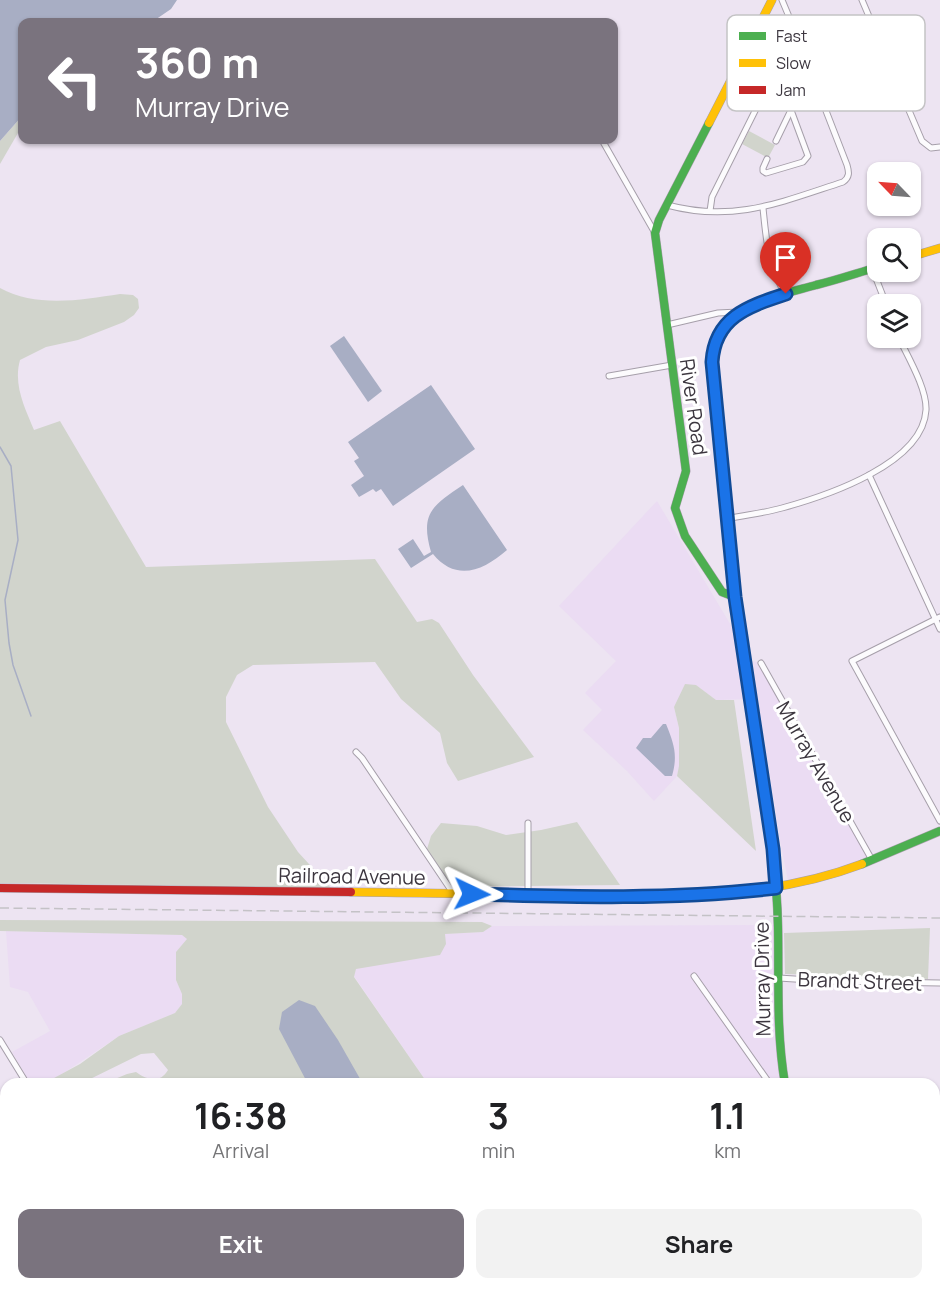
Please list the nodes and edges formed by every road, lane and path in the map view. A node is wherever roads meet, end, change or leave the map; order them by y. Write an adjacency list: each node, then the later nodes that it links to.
1 (772, 0): 4 (street)
2 (782, 0): 5 (street)
3 (862, 0): 6 (street)
4 (764, 15)
5 (788, 15)
6 (868, 15)
7 (727, 88): 17 (street)
8 (755, 111): 19 (street)
9 (790, 111): 13 (street)
10 (792, 111): 16 (street)
11 (826, 111): 18 (street)
12 (909, 111): 15 (street)
13 (776, 141)
14 (604, 144): 20 (street)
15 (940, 147)
16 (767, 159)
17 (667, 205): 19 (street); 20 (street)
18 (763, 208): 19 (street); 24 (street)
19 (710, 211)
20 (655, 234): 26 (street, River Road)
21 (940, 248): 22 (street)
22 (921, 254)
23 (867, 269): 24 (street, Murray Drive)
24 (786, 294): 25 (street, Murray Drive)
25 (740, 312): 26 (street); 31 (street, Murray Drive)
26 (667, 325): 28 (street, River Road)
27 (903, 348): 30 (street)
28 (672, 365): 29 (street); 32 (street, River Road)
29 (609, 376)
30 (869, 476): 31 (street); 33 (street)
31 (727, 519): 32 (street, Murray Drive)
32 (735, 597): 42 (street, Murray Drive)
33 (937, 618): 34 (street); 37 (street)
34 (940, 629)
35 (761, 663): 40 (street, Murray Avenue)
36 (356, 752): 43 (street)
37 (940, 821)
38 (528, 824): 44 (street)
39 (940, 831): 40 (street, Railroad Avenue)
40 (872, 860): 42 (street, Railroad Avenue)
41 (0, 888): 43 (street, Railroad Avenue)
42 (776, 888): 44 (street, Railroad Avenue); 46 (street, Murray Drive)
43 (453, 893): 44 (street, Railroad Avenue)
44 (528, 896)
45 (694, 976): 50 (street)
46 (779, 978): 47 (street, Brandt Street); 51 (street, Murray Drive)
47 (940, 983)
48 (0, 1040): 49 (street)
49 (23, 1078)
50 (766, 1078)
51 (784, 1078)

